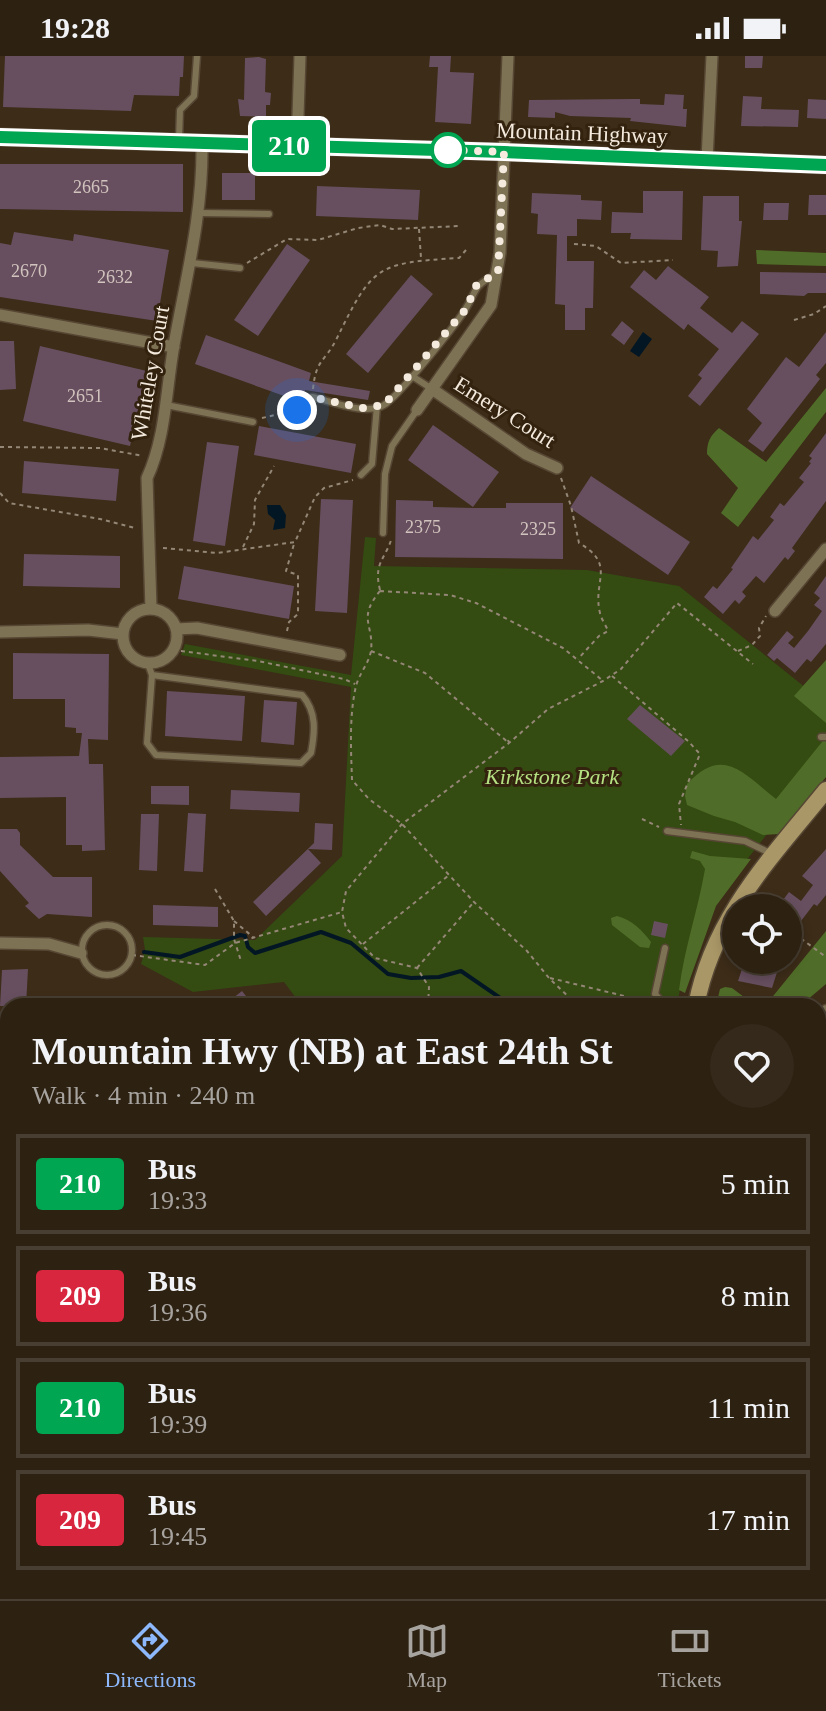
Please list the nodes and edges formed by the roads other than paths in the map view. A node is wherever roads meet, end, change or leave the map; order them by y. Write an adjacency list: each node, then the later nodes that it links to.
1 (197, 56): 6 (lane)
2 (300, 56): 8 (street)
3 (508, 56): 9 (street)
4 (712, 56): 10 (street)
5 (0, 137): 6 (main road, Mountain Highway)
6 (179, 143): 7 (main road, Mountain Highway)
7 (202, 144): 8 (main road, Mountain Highway); 12 (street, Whiteley Court)
8 (297, 146): 9 (main road, Mountain Highway)
9 (504, 152): 10 (main road, Mountain Highway); 16 (street)
10 (707, 160): 11 (main road, Mountain Highway)
11 (826, 165)
12 (199, 213): 13 (lane); 14 (street, Whiteley Court)
13 (269, 214)
14 (192, 263): 15 (lane); 18 (street, Whiteley Court)
15 (240, 268)
16 (498, 273): 19 (lane); 20 (street)
17 (0, 315): 18 (street)
18 (174, 347): 22 (street, Whiteley Court)
19 (412, 376): 20 (lane); 23 (lane)
20 (432, 389): 24 (street); 26 (street, Emery Court)
21 (312, 397): 23 (lane)
22 (165, 405): 25 (lane); 30 (street, Whiteley Court)
23 (377, 406): 27 (lane)
24 (417, 410): 28 (lane)
25 (253, 422)
26 (557, 468)
27 (361, 475)
28 (383, 533)
29 (826, 549): 31 (street)
30 (151, 609): 32 (street); 34 (street)
31 (775, 611)
32 (176, 629): 35 (street); 36 (street)
33 (0, 632): 34 (street)
34 (123, 634): 36 (street)
35 (340, 655)
36 (150, 669): 36 (lane)
37 (826, 790): 39 (main road)
38 (667, 831): 39 (lane)
39 (773, 855): 44 (main road)
40 (0, 943): 42 (street)
41 (665, 948): 43 (lane)
42 (81, 953): 42 (lane)
43 (659, 998)
44 (698, 998)

